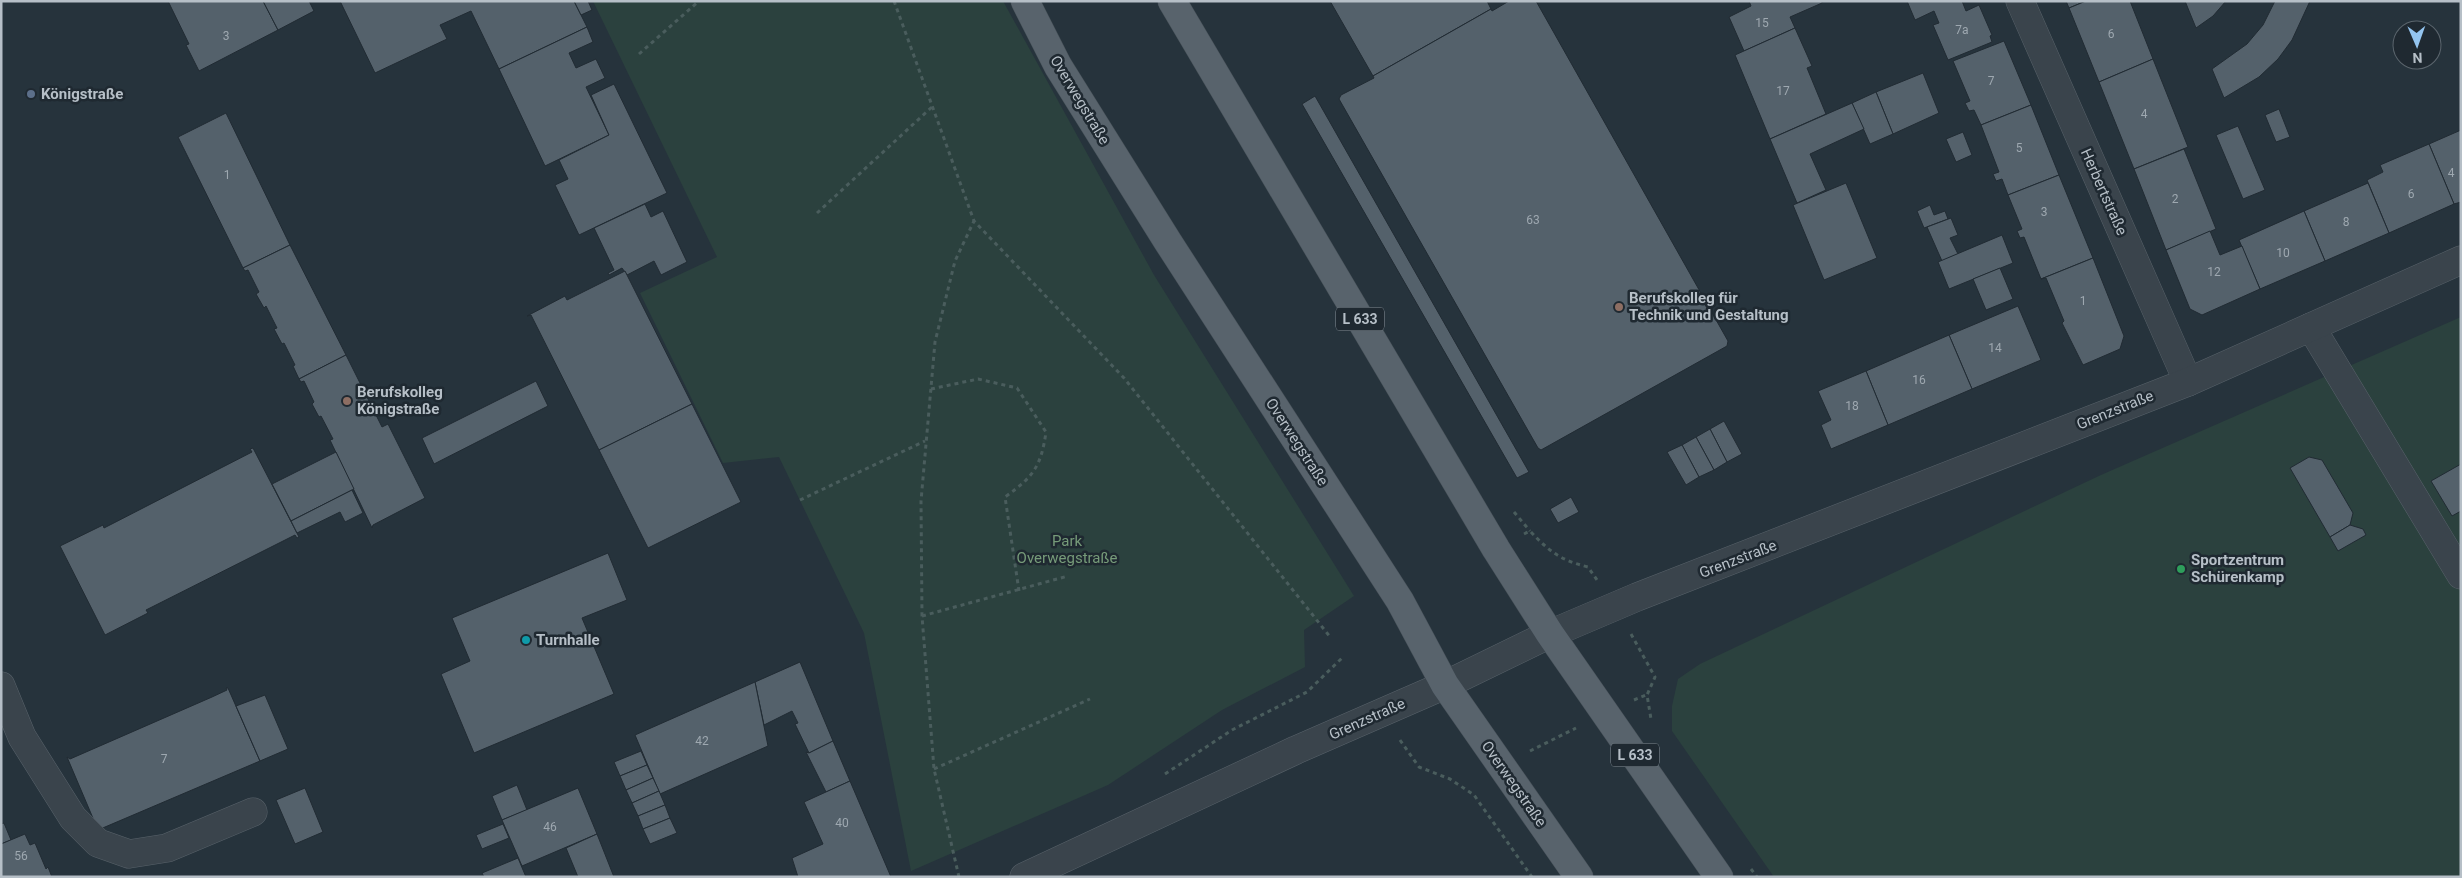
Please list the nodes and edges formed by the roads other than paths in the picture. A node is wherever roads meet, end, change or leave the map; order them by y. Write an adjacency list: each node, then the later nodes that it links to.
1 (1025, 1): 9 (main road, Overwegstraße)
2 (1172, 1): 8 (main road, L 633)
3 (2020, 1): 6 (street, Herbertstraße)
4 (2461, 260): 5 (street, Grenzstraße)
5 (2311, 327): 6 (street, Grenzstraße); 7 (street)
6 (2188, 382): 8 (street, Grenzstraße)
7 (2461, 575)
8 (1550, 634): 9 (street, Grenzstraße); 14 (main road, L 633)
9 (1445, 685): 12 (street, Grenzstraße); 13 (main road, Overwegstraße)
10 (1, 686): 11 (street)
11 (254, 812)
12 (1024, 877)
13 (1579, 877)
14 (1720, 877)

